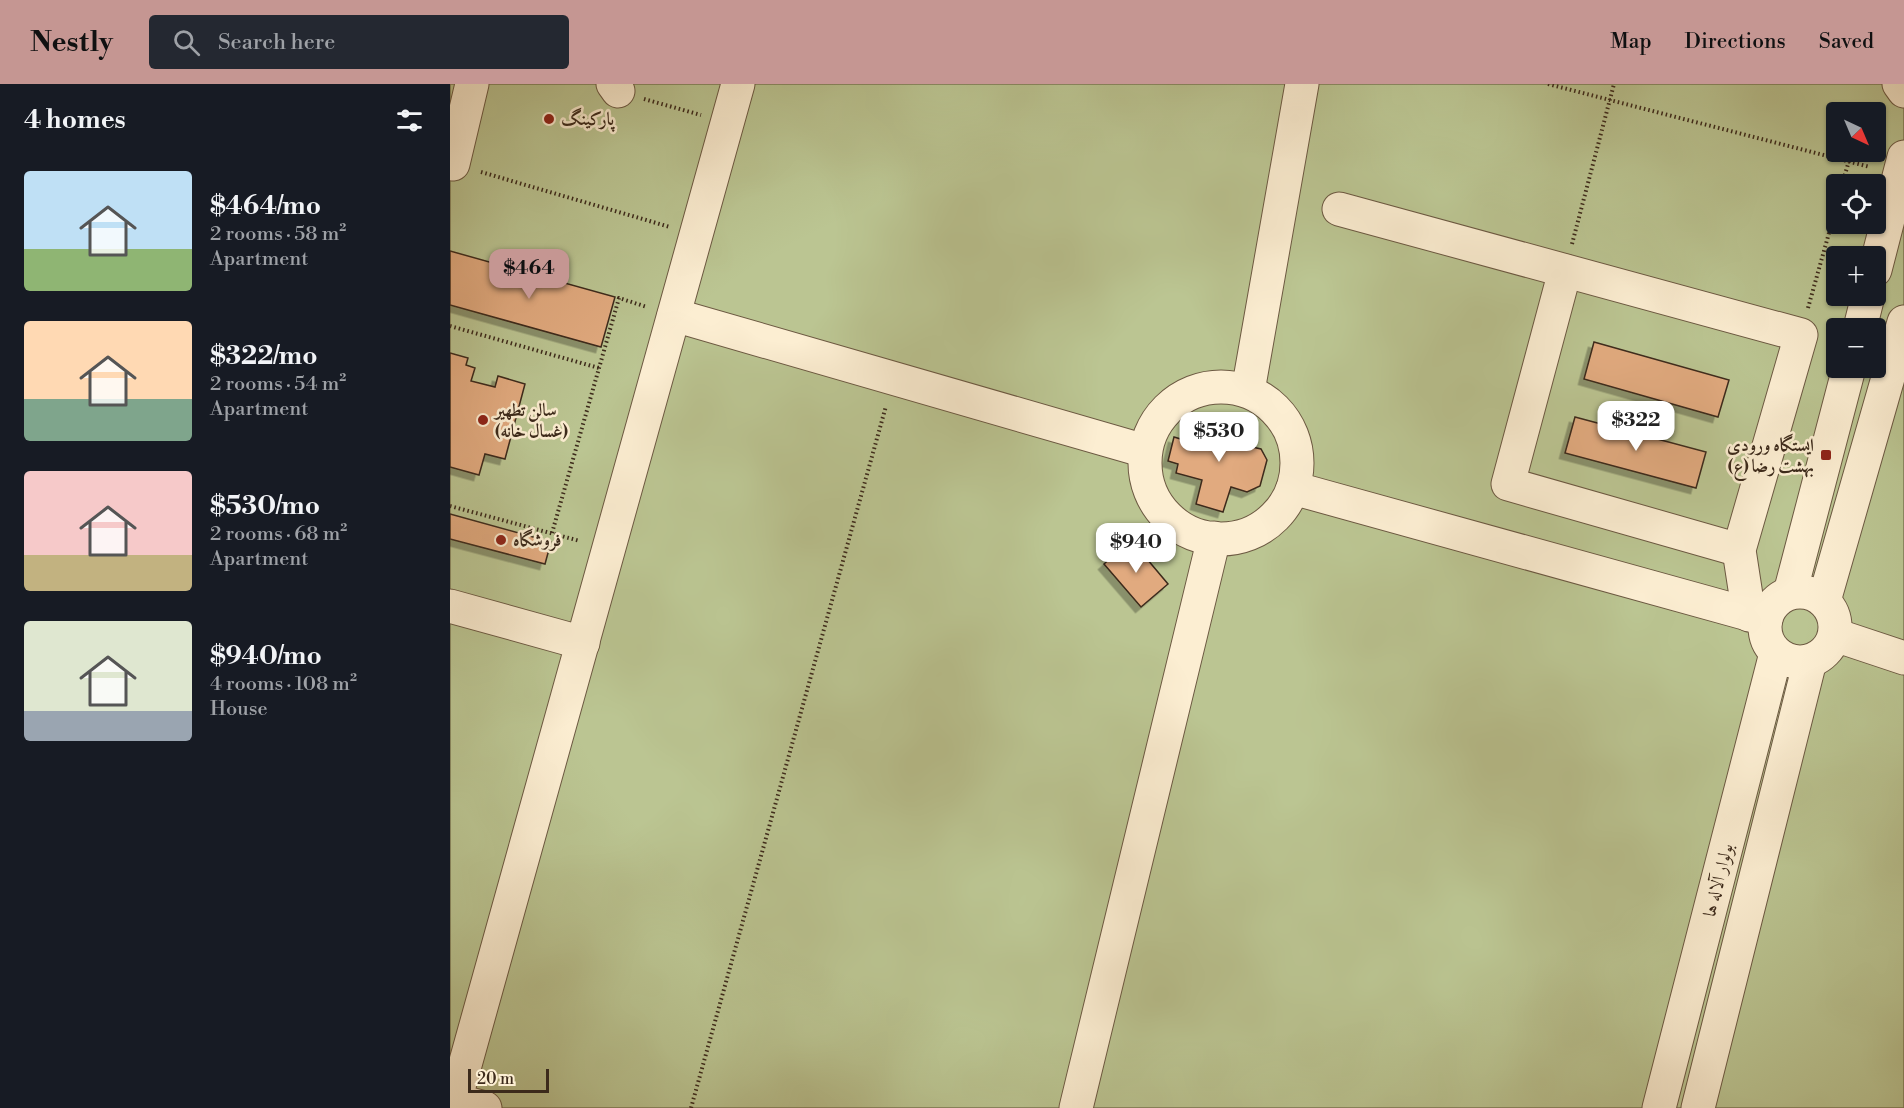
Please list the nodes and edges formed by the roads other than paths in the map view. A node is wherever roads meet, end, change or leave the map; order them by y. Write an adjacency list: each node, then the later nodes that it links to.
1 (472, 84): 6 (lane)
2 (738, 84): 11 (lane)
3 (1302, 84): 14 (lane)
4 (1899, 84): 5 (lane)
5 (1904, 92)
6 (453, 164)
7 (1902, 166): 9 (lane)
8 (1339, 209): 10 (lane)
9 (1881, 246)
10 (1565, 271): 18 (lane); 18 (lane)
11 (674, 315): 15 (lane); 24 (lane)
12 (1904, 322): 20 (lane)
13 (1846, 378): 19 (lane)
14 (1248, 391): 15 (lane); 16 (lane)
15 (1145, 451): 17 (lane)
16 (1293, 488): 17 (lane); 22 (lane)
17 (1214, 538): 29 (lane)
18 (1739, 550): 22 (lane)
19 (1790, 593): 20 (lane); 22 (lane)
20 (1824, 601): 23 (lane)
21 (450, 606): 24 (lane)
22 (1757, 617): 25 (lane)
23 (1835, 635): 26 (lane); 27 (lane)
24 (583, 643): 28 (lane)
25 (1776, 653): 27 (lane); 30 (lane, بولوار آلاله ها)
26 (1904, 658)
27 (1810, 661): 31 (lane, بولوار آلاله ها)
28 (461, 1104)
29 (1076, 1108)
30 (1659, 1108)
31 (1698, 1108)

